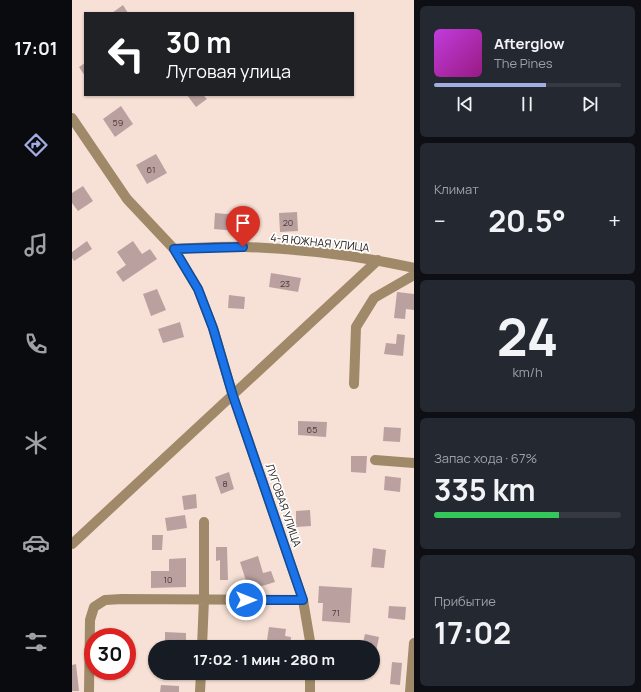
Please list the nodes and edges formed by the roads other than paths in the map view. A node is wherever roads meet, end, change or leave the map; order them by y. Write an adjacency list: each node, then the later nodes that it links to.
1 (72, 118): 2 (street, ЛУГОВАЯ УЛИЦА)
2 (174, 249): 3 (street, 4-Я ЮЖНАЯ УЛИЦА); 7 (street, ЛУГОВАЯ УЛИЦА)
3 (378, 260): 4 (street, 4-Я ЮЖНАЯ УЛИЦА); 7 (street)
4 (414, 268)
5 (414, 275): 6 (street)
6 (354, 384)
7 (233, 396): 11 (street); 13 (street, ЛУГОВАЯ УЛИЦА)
8 (375, 460): 9 (street)
9 (414, 464)
10 (204, 522): 12 (street)
11 (72, 544)
12 (204, 600): 13 (street); 14 (street); 19 (street)
13 (303, 600): 15 (street, ЛУГОВАЯ УЛИЦА)
14 (202, 640)
15 (310, 640)
16 (414, 643): 22 (street)
17 (201, 680): 20 (street)
18 (310, 680): 21 (street)
19 (89, 692)
20 (200, 692)
21 (310, 692)
22 (410, 692)

